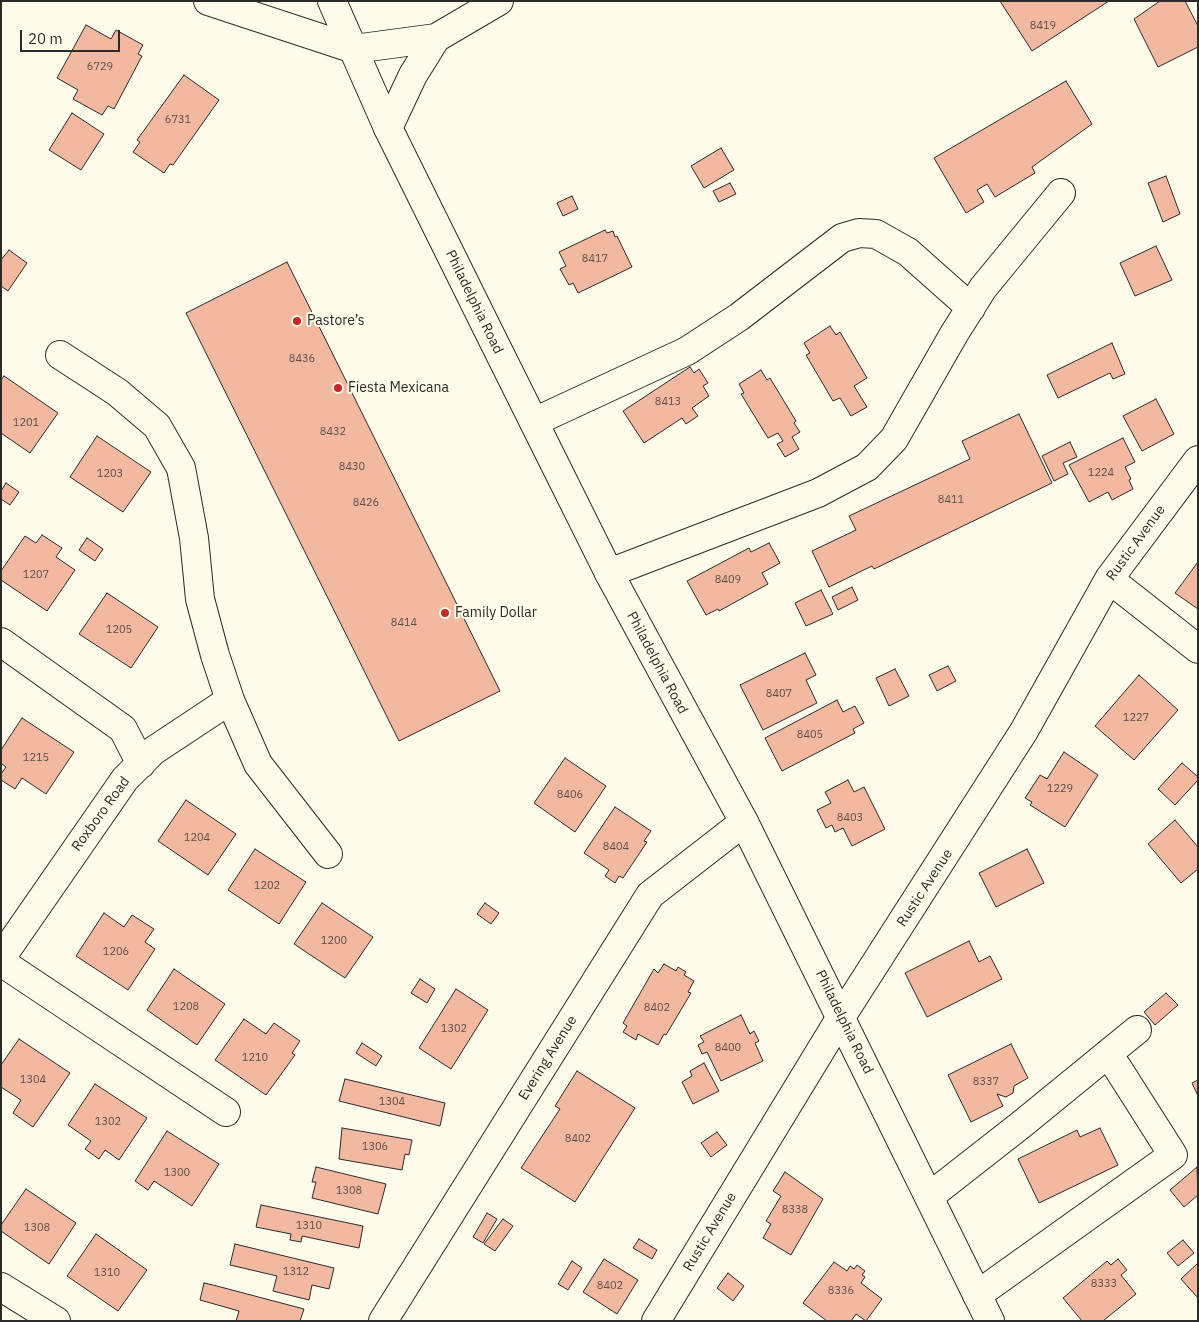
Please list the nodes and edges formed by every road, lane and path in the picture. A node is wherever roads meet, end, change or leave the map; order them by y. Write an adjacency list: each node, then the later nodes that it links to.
1 (208, 1): 5 (street)
2 (332, 1): 5 (street, Philadelphia Road)
3 (499, 1): 4 (street)
4 (436, 38): 5 (street); 6 (street)
5 (354, 49): 6 (street, Philadelphia Road)
6 (388, 128): 10 (street, Philadelphia Road)
7 (1061, 193): 8 (street)
8 (971, 308): 10 (street); 12 (street)
9 (60, 355): 16 (street)
10 (534, 422): 12 (street, Philadelphia Road)
11 (1198, 460): 13 (street, Rustic Avenue)
12 (609, 573): 18 (street, Philadelphia Road)
13 (1109, 579): 15 (street); 22 (street, Rustic Avenue)
14 (1, 642): 17 (street)
15 (1198, 649)
16 (230, 700): 17 (street, Roxboro Road); 19 (street)
17 (141, 764): 20 (street, Roxboro Road)
18 (744, 822): 22 (street, Philadelphia Road); 30 (street, Evering Avenue)
19 (328, 854)
20 (1, 958)
21 (1, 962): 25 (street)
22 (841, 1017): 26 (street, Philadelphia Road); 31 (street, Rustic Avenue)
23 (1137, 1030): 26 (street)
24 (1117, 1067): 28 (street)
25 (226, 1112)
26 (930, 1196): 28 (street, Philadelphia Road)
27 (1, 1287): 29 (street)
28 (977, 1295): 32 (street, Philadelphia Road)
29 (56, 1321)
30 (383, 1321)
31 (656, 1321)
32 (990, 1321)

